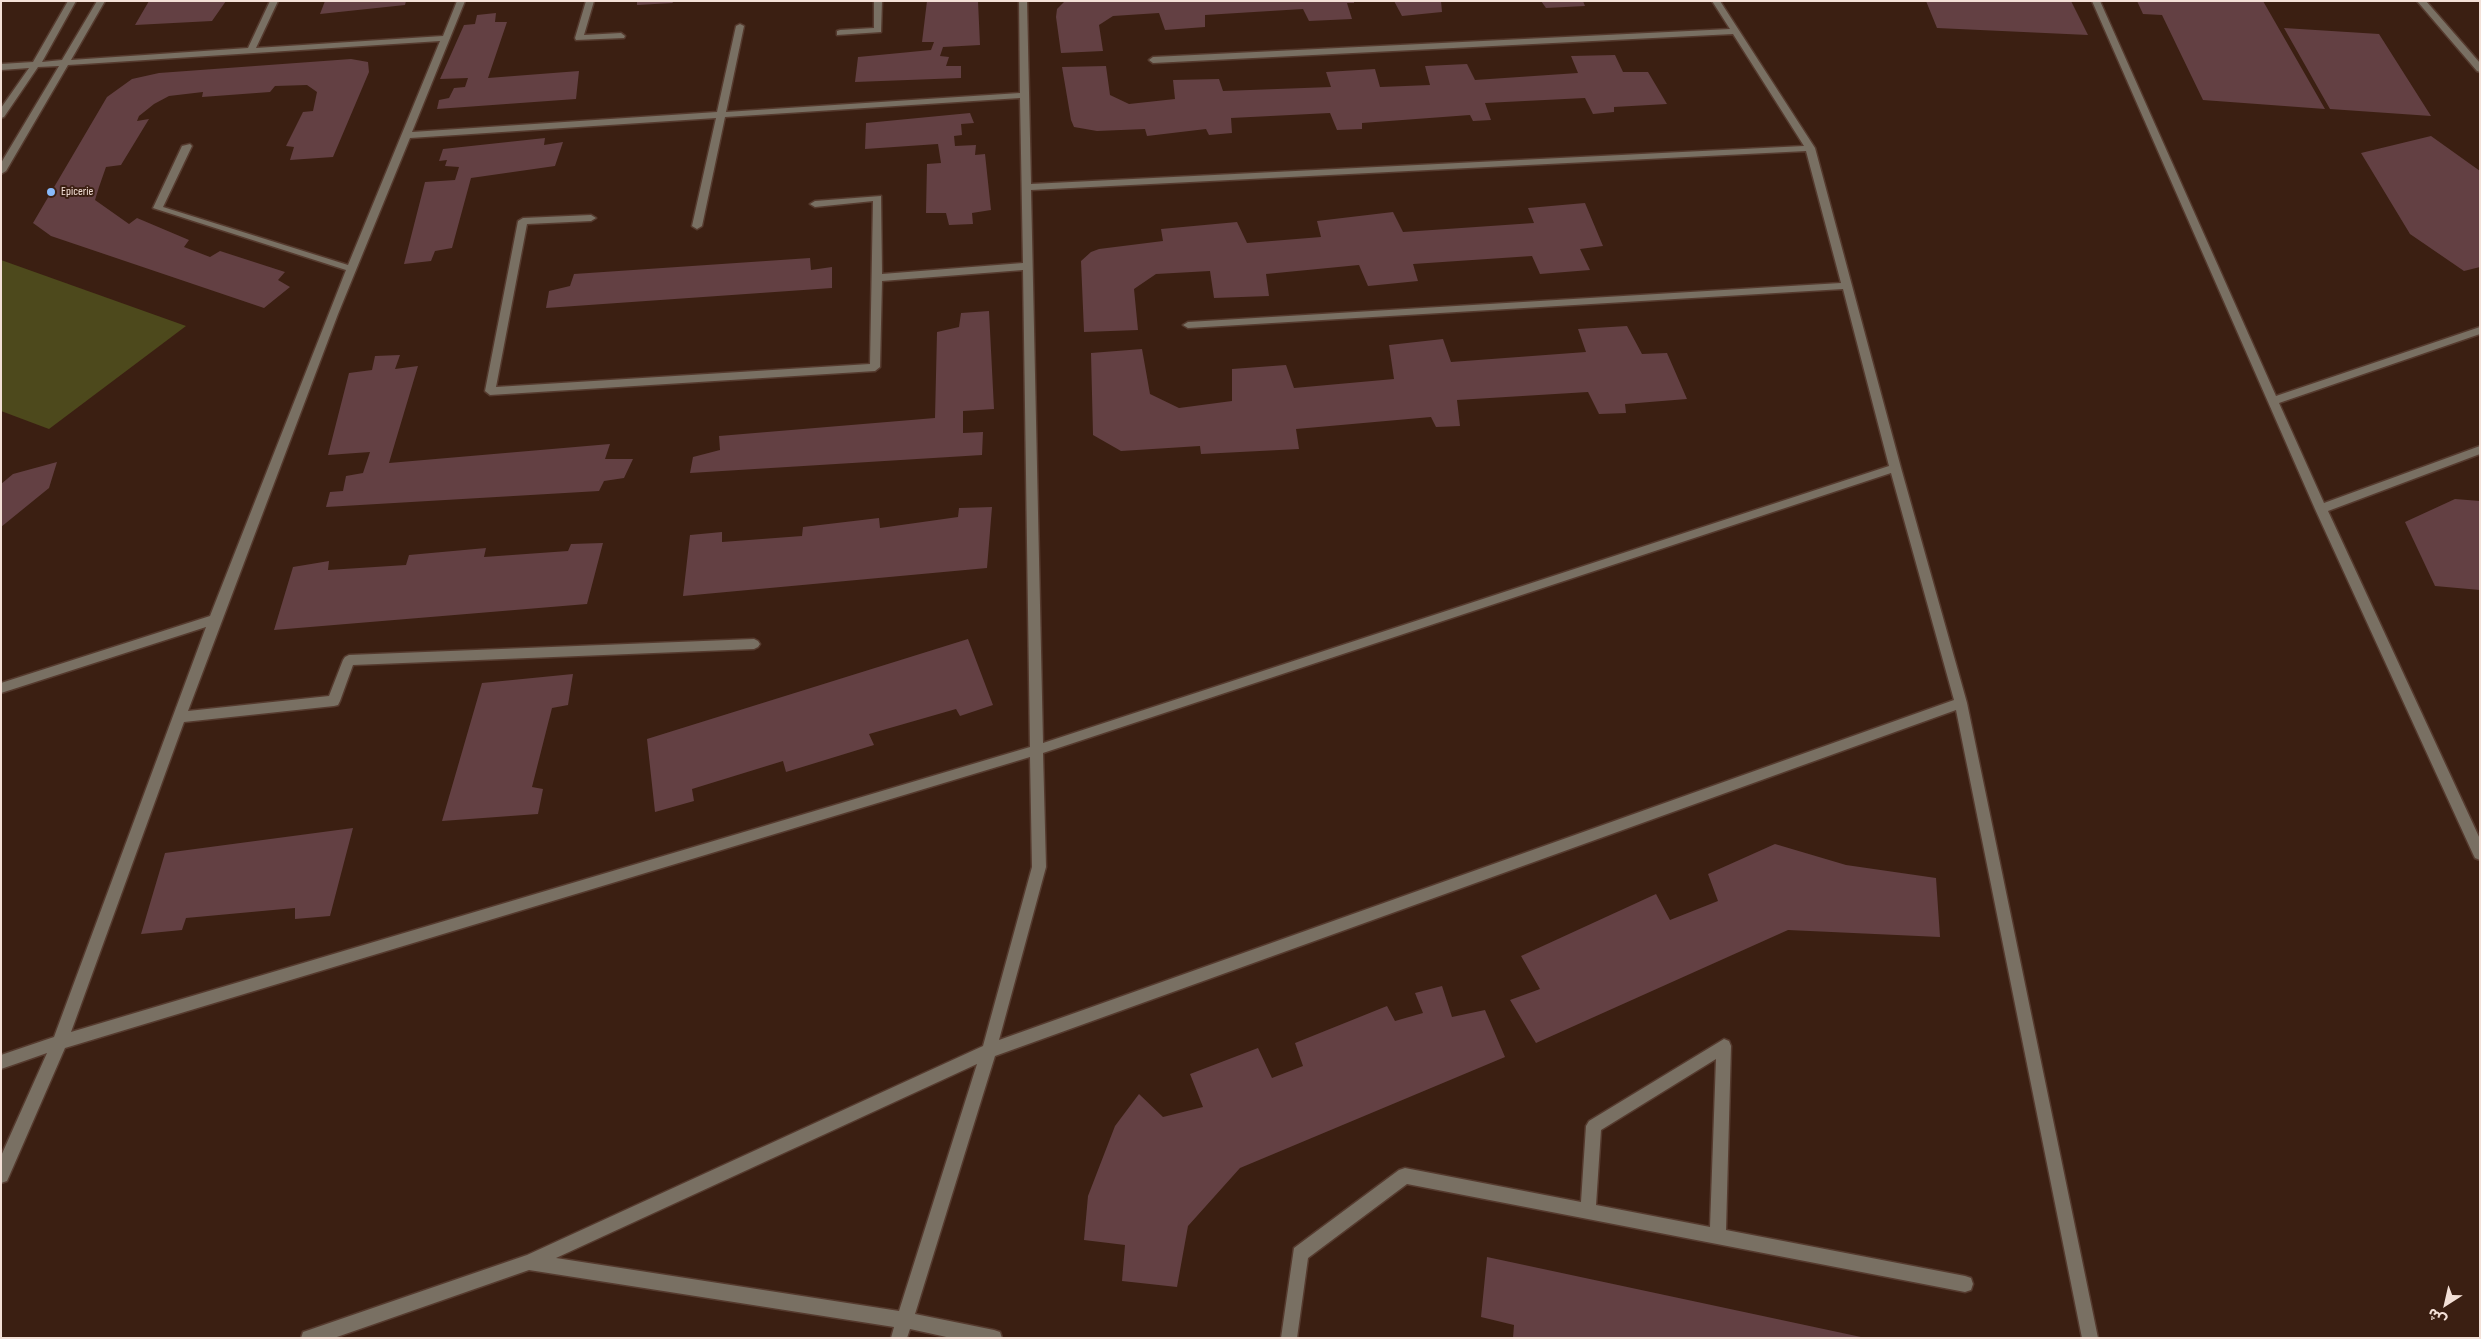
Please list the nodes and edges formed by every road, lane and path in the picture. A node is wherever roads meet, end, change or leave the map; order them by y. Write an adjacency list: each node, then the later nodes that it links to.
1 (72, 1): 19 (street)
2 (101, 1): 18 (street)
3 (274, 1): 16 (street)
4 (462, 1): 15 (street)
5 (590, 1): 14 (street)
6 (878, 1): 13 (street)
7 (1023, 1): 22 (street)
8 (1716, 1): 12 (street)
9 (2096, 1): 39 (street)
10 (2421, 1): 21 (street)
11 (740, 26): 24 (street)
12 (1736, 31): 17 (street); 27 (street)
13 (840, 33)
14 (621, 36)
15 (446, 38): 16 (street); 25 (street)
16 (251, 50): 18 (street)
17 (1153, 60)
18 (67, 62): 19 (street); 28 (street)
19 (36, 64): 20 (street); 23 (street)
20 (1, 67)
21 (2480, 69)
22 (1025, 95): 24 (street); 29 (street)
23 (1, 115)
24 (721, 115): 25 (street); 32 (street)
25 (407, 135): 34 (street)
26 (187, 146): 34 (street)
27 (1810, 148): 29 (street); 36 (street)
28 (1, 171)
29 (1027, 188): 33 (street)
30 (814, 204): 35 (street)
31 (591, 218): 35 (street)
32 (697, 226)
33 (1028, 266): 35 (street); 48 (street)
34 (352, 269): 43 (street)
35 (876, 278)
36 (1845, 286): 37 (street); 41 (street)
37 (1188, 325)
38 (2480, 330): 39 (street)
39 (2274, 401): 42 (street)
40 (2480, 450): 42 (street)
41 (1895, 468): 46 (street); 48 (street)
42 (2321, 509): 49 (street)
43 (215, 619): 45 (street); 47 (street)
44 (754, 644): 47 (street)
45 (1, 688)
46 (1961, 703): 51 (street); 63 (street)
47 (179, 717): 50 (street)
48 (1037, 750): 50 (street); 51 (street)
49 (2480, 854)
50 (60, 1042): 52 (street); 53 (street)
51 (989, 1051): 56 (street); 58 (street)
52 (1, 1062)
53 (1, 1175)
54 (1588, 1212): 55 (street); 55 (street); 62 (street)
55 (1718, 1236): 57 (street)
56 (529, 1262): 58 (street); 59 (street)
57 (1965, 1284)
58 (905, 1320): 60 (street); 61 (street)
59 (309, 1338)
60 (899, 1338)
61 (994, 1338)
62 (1289, 1338)
63 (2090, 1338)

